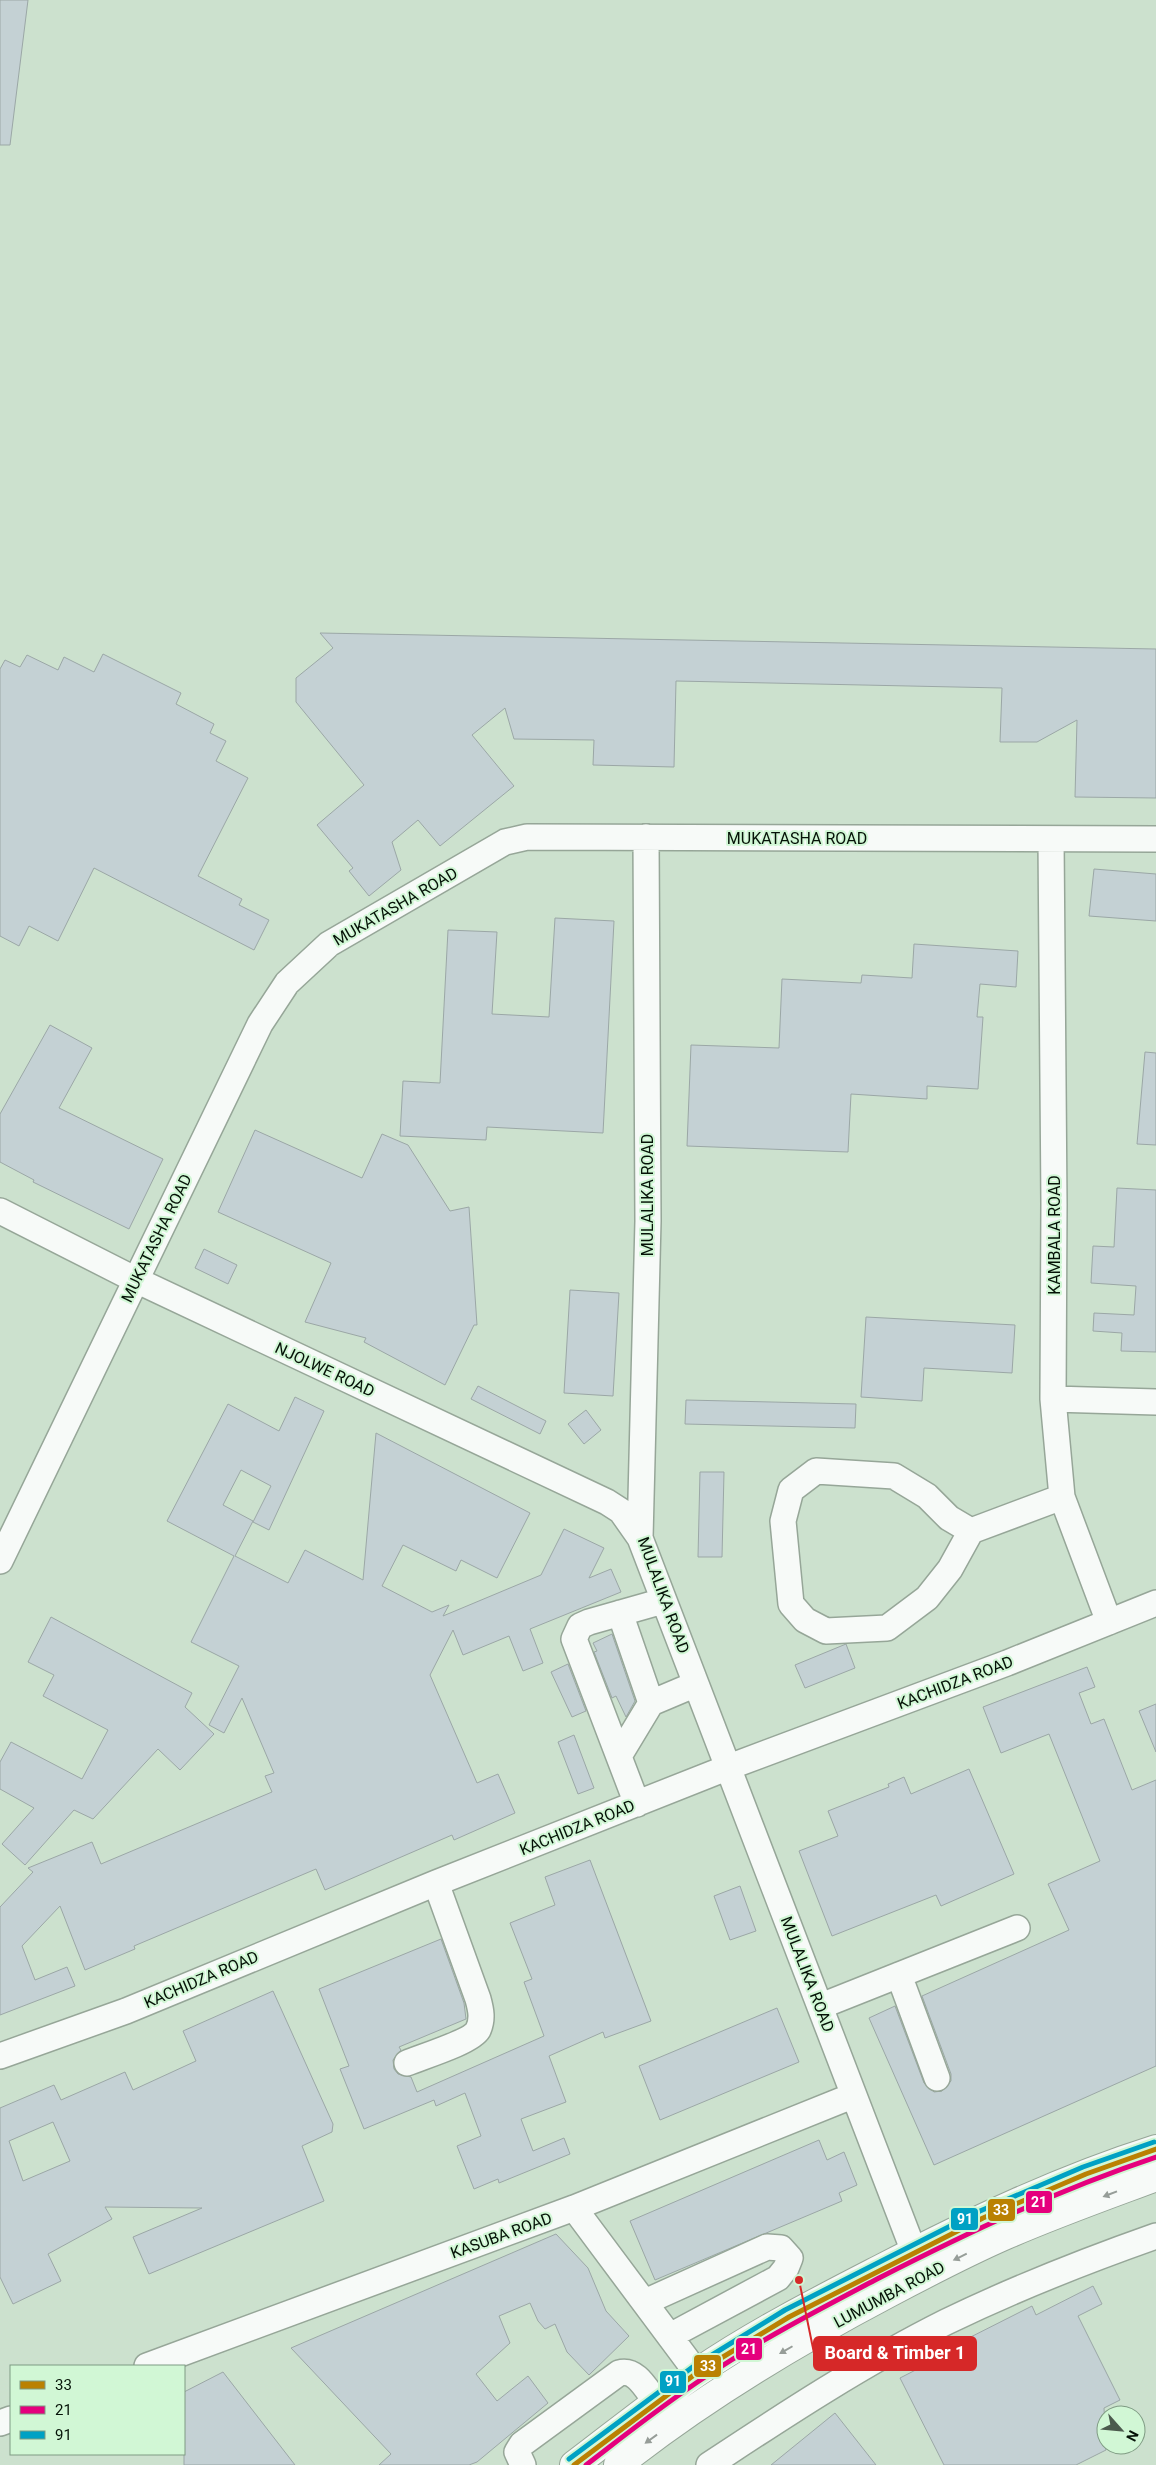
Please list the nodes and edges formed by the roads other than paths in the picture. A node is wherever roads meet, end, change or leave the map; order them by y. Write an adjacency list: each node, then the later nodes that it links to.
1 (646, 837): 2 (street, MUKATASHA ROAD); 5 (street, MUKATASHA ROAD); 10 (street, MULALIKA ROAD)
2 (1051, 839): 3 (street, MUKATASHA ROAD); 6 (street, KAMBALA ROAD)
3 (1156, 839)
4 (0, 1212): 5 (street, NJOLWE ROAD)
5 (136, 1280): 10 (street, NJOLWE ROAD); 11 (street, MUKATASHA ROAD)
6 (1052, 1399): 7 (street); 8 (street, KAMBALA ROAD)
7 (1156, 1402)
8 (1062, 1497): 9 (street); 15 (street, KAMBALA ROAD)
9 (971, 1531): 9 (street)
10 (640, 1538): 12 (street, MULALIKA ROAD)
11 (0, 1561)
12 (663, 1601): 14 (street); 16 (street, MULALIKA ROAD)
13 (1156, 1603): 15 (street, KACHIDZA ROAD)
14 (620, 1613): 17 (street); 18 (street)
15 (1108, 1622): 19 (street, KACHIDZA ROAD)
16 (696, 1684): 17 (street); 19 (street, MULALIKA ROAD)
17 (651, 1703): 18 (street)
18 (619, 1756): 20 (street)
19 (729, 1767): 20 (street, KACHIDZA ROAD); 24 (street, MULALIKA ROAD)
20 (637, 1804): 21 (street, KACHIDZA ROAD)
21 (436, 1883): 25 (street, KACHIDZA ROAD); 26 (street)
22 (1017, 1928): 23 (street)
23 (899, 1975): 24 (street); 27 (street)
24 (821, 2006): 28 (street, MULALIKA ROAD)
25 (0, 2056)
26 (406, 2063)
27 (937, 2078)
28 (852, 2096): 31 (street, KASUBA ROAD); 33 (street, MULALIKA ROAD)
29 (1156, 2149): 33 (main road, LUMUMBA ROAD)
30 (1156, 2178): 33 (main road, LUMUMBA ROAD, one-way to 33)
31 (574, 2208): 34 (street); 36 (street, KASUBA ROAD)
32 (1156, 2236): 42 (street)
33 (918, 2264): 37 (main road, LUMUMBA ROAD); 41 (main road, LUMUMBA ROAD, one-way to 41)
34 (645, 2302): 35 (street); 35 (street)
35 (670, 2336): 37 (street)
36 (150, 2365)
37 (697, 2373): 38 (main road, LUMUMBA ROAD)
38 (657, 2404): 39 (street); 40 (main road, LUMUMBA ROAD)
39 (523, 2465)
40 (574, 2465)
41 (618, 2465)
42 (709, 2465)

